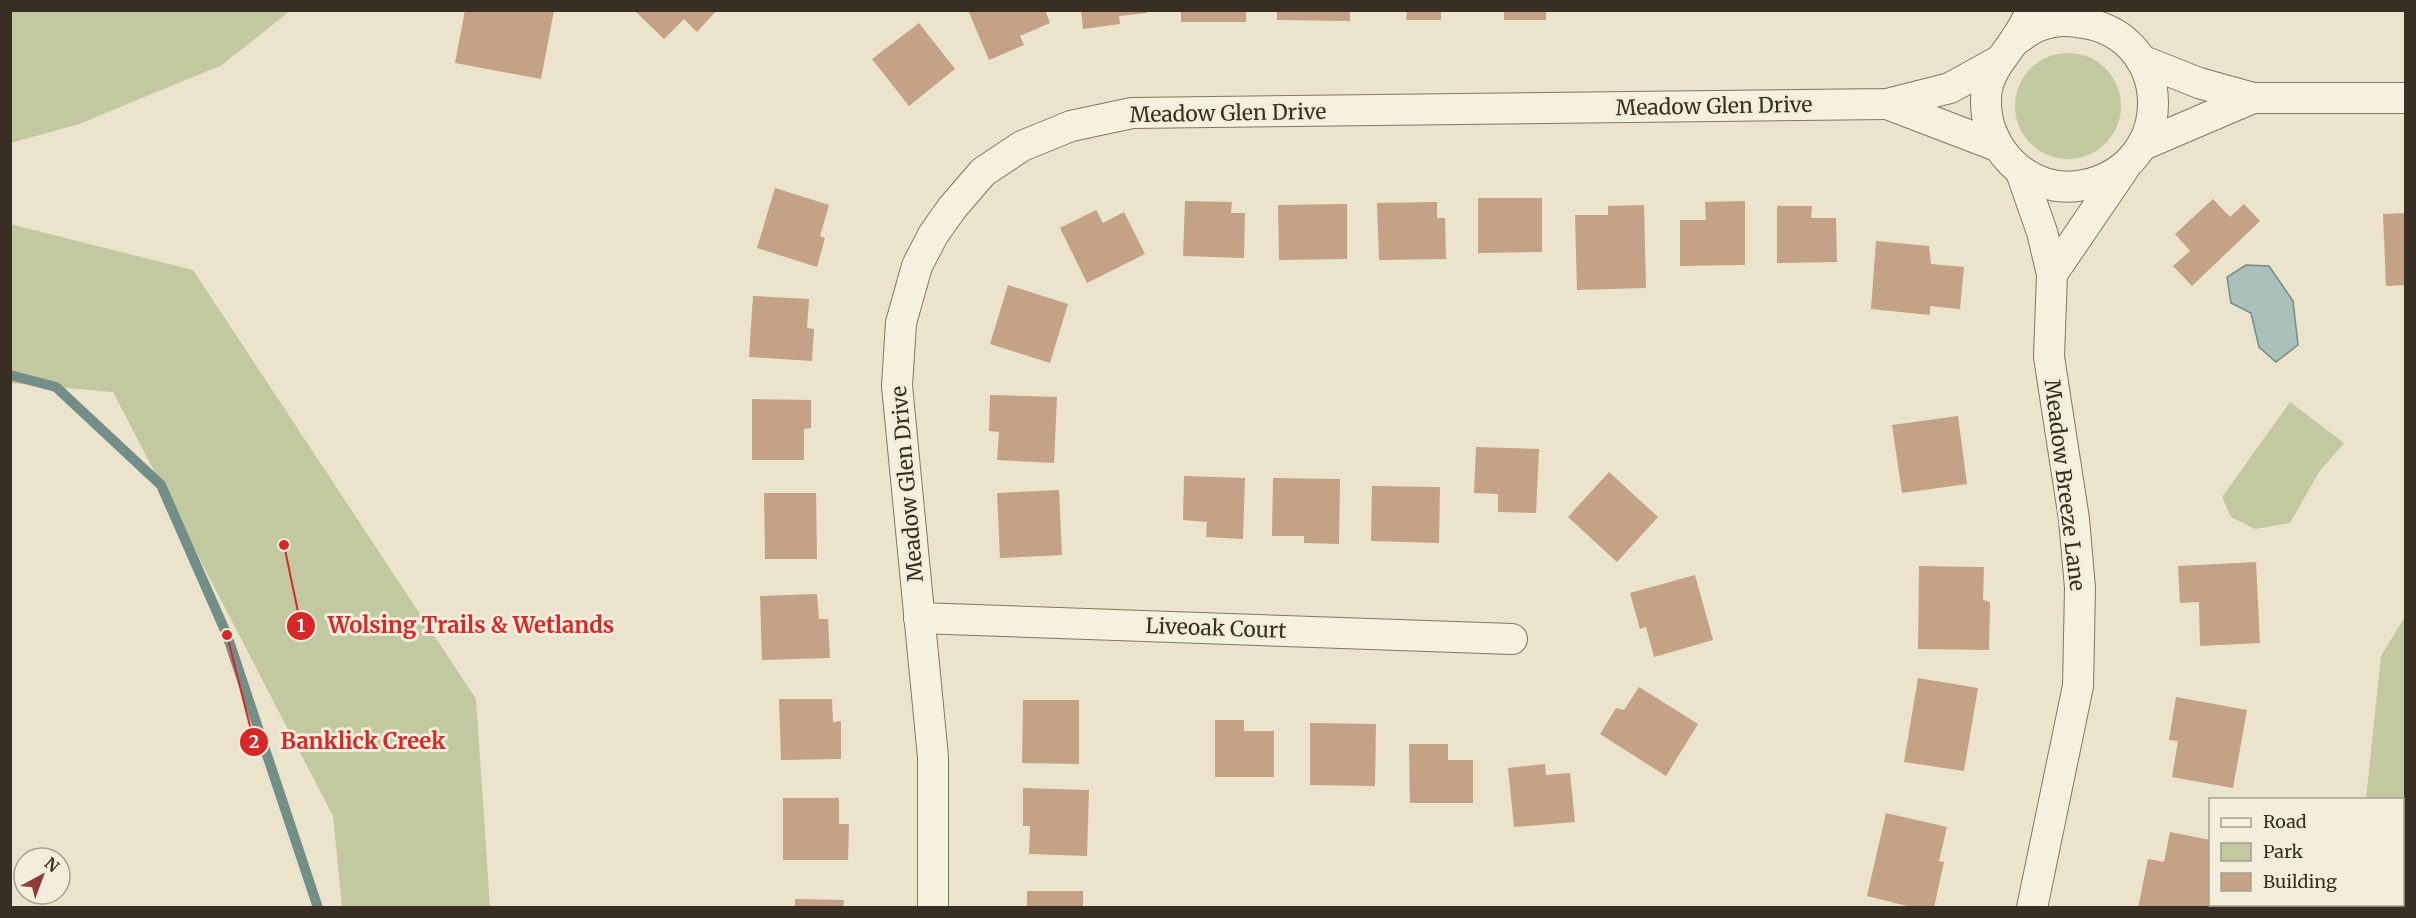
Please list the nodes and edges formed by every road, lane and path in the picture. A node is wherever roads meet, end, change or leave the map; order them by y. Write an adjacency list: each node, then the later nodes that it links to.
1 (2032, 10): 4 (street)
2 (2106, 10): 3 (street)
3 (2122, 38): 4 (street); 5 (street)
4 (2006, 51): 8 (street, Meadow Glen Drive); 10 (street)
5 (2141, 60): 6 (street); 9 (street)
6 (2253, 98): 7 (street); 9 (street)
7 (2406, 98)
8 (1887, 104): 10 (street, Meadow Glen Drive); 14 (street, Meadow Glen Drive)
9 (2143, 145): 11 (street)
10 (1997, 146): 12 (street)
11 (2124, 168): 12 (street); 13 (street)
12 (2021, 172): 13 (street, Meadow Breeze Lane)
13 (2052, 274): 17 (street, Meadow Breeze Lane)
14 (919, 618): 15 (street, Liveoak Court); 16 (street, Meadow Glen Drive)
15 (1512, 639)
16 (933, 908)
17 (2032, 908)

